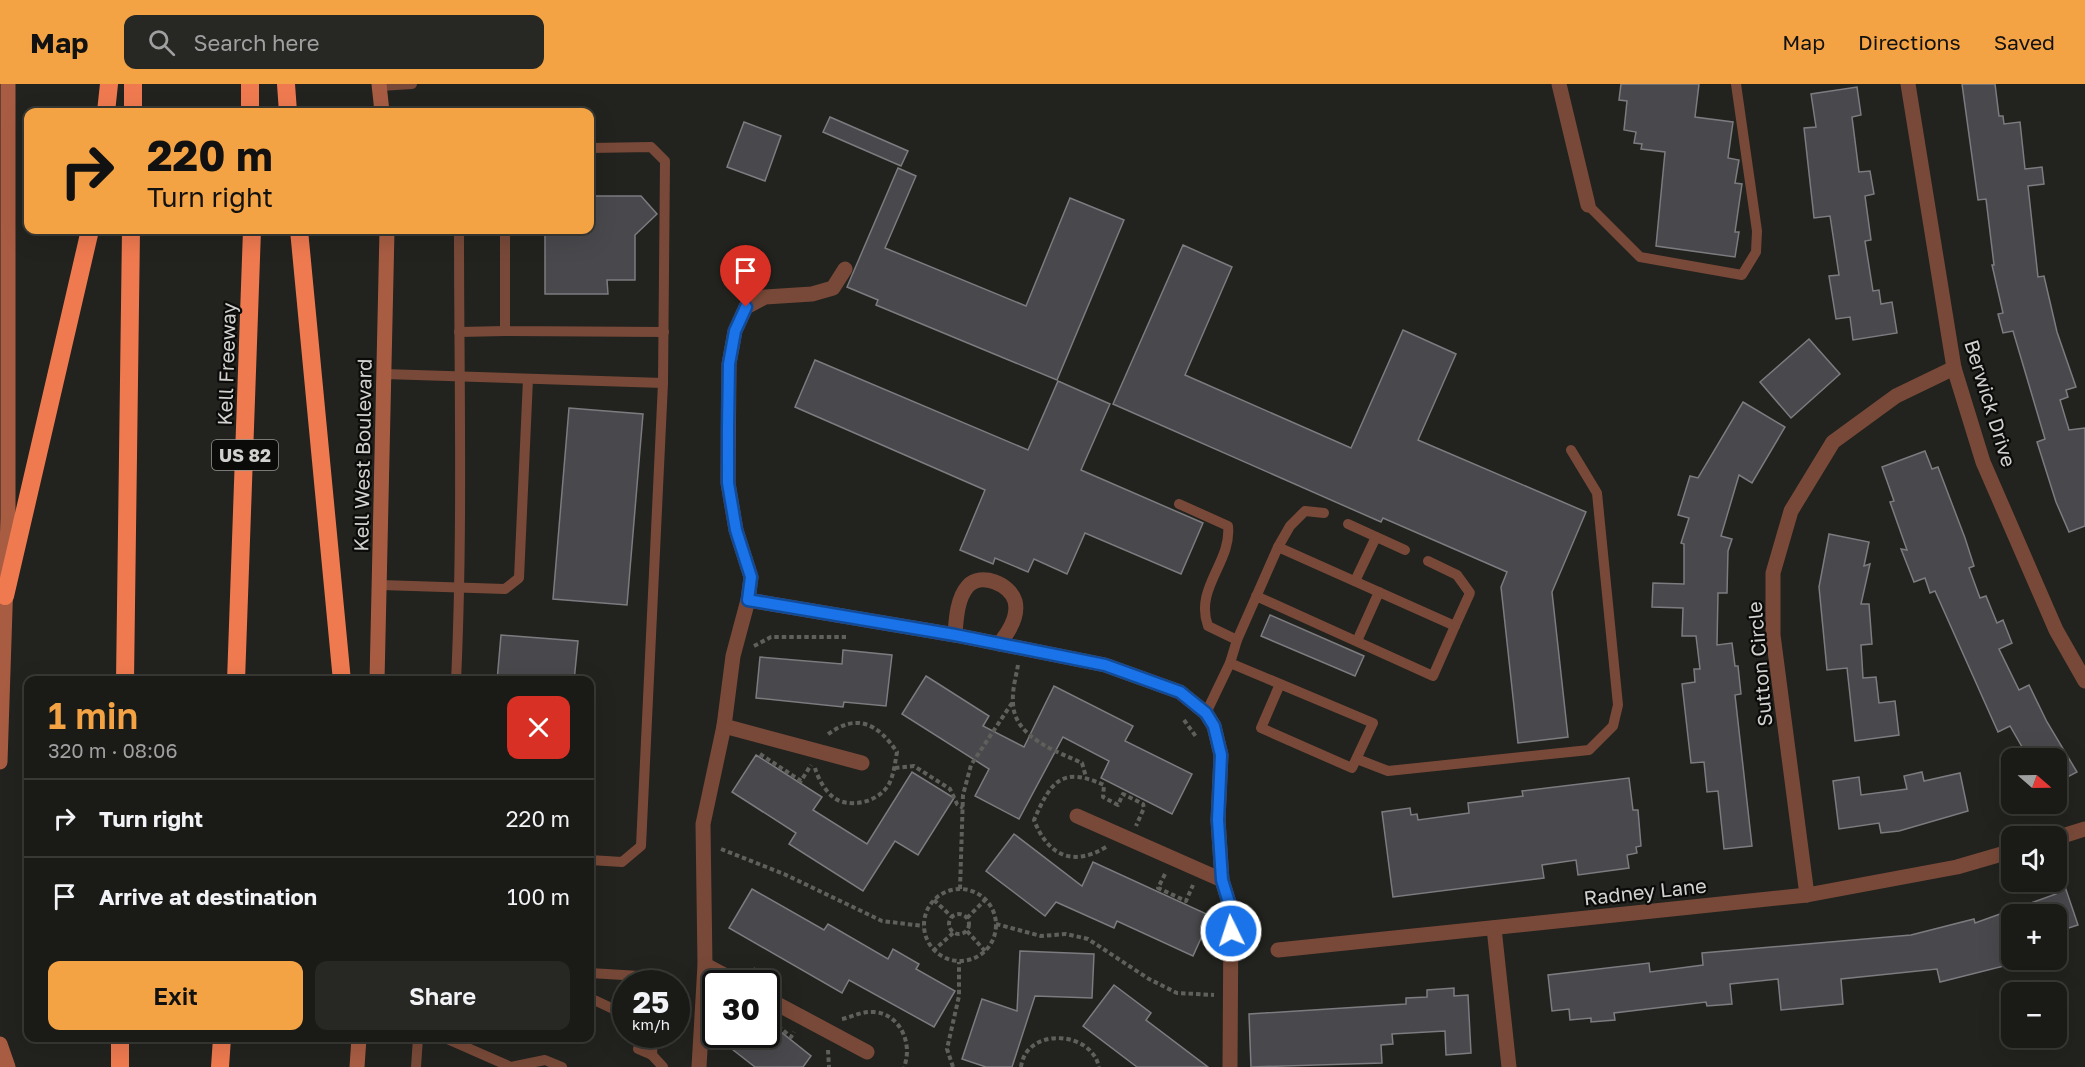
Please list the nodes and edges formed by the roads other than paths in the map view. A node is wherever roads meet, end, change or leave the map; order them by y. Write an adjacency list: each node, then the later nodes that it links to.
1 (8, 84): 46 (main road)
2 (109, 84): 11 (highway)
3 (134, 84): 12 (highway)
4 (250, 84): 13 (highway)
5 (286, 84): 14 (highway)
6 (412, 84): 10 (lane)
7 (1559, 84): 17 (street)
8 (1736, 84): 17 (lane)
9 (1908, 84): 29 (street, Berwick Drive)
10 (380, 85): 15 (main road)
11 (106, 108)
12 (133, 108)
13 (250, 108)
14 (288, 108)
15 (382, 108)
16 (594, 148): 28 (lane)
17 (1588, 205)
18 (89, 234): 46 (highway)
19 (131, 234): 55 (highway)
20 (252, 234): 56 (highway, Kell Freeway / US 82)
21 (299, 234): 57 (highway)
22 (387, 234): 30 (main road, Kell West Boulevard)
23 (459, 234): 27 (lane)
24 (505, 234): 26 (lane)
25 (845, 269): 48 (street)
26 (505, 331): 27 (lane); 28 (lane)
27 (459, 332): 31 (lane)
28 (664, 332): 33 (lane)
29 (1954, 368): 60 (street, Berwick Drive); 73 (street, Sutton Circle)
30 (384, 374): 31 (lane); 43 (main road, Kell West Boulevard)
31 (462, 377): 32 (lane); 44 (lane)
32 (528, 379): 33 (lane); 44 (lane)
33 (663, 383): 71 (lane)
34 (1571, 450): 64 (lane)
35 (1179, 504): 51 (lane)
36 (1324, 513): 39 (lane)
37 (1348, 524): 38 (lane)
38 (1376, 537): 40 (lane); 42 (lane)
39 (1278, 546): 42 (lane); 47 (lane)
40 (1405, 550)
41 (1428, 561): 49 (lane)
42 (1355, 581): 45 (lane)
43 (381, 585): 44 (lane); 58 (main road, Kell West Boulevard)
44 (460, 588): 59 (lane)
45 (1379, 592): 49 (lane); 52 (lane)
46 (5, 596): 65 (main road)
47 (1256, 596): 51 (lane); 52 (lane)
48 (748, 600): 50 (street); 63 (street)
49 (1455, 626): 52 (lane)
50 (955, 635): 53 (street); 53 (street)
51 (1237, 640): 54 (lane)
52 (1357, 641)
53 (999, 644): 62 (street)
54 (1230, 663): 61 (lane); 62 (lane)
55 (125, 676)
56 (236, 676)
57 (342, 676)
58 (377, 676)
59 (456, 676)
60 (2085, 681)
61 (1280, 684): 64 (lane); 64 (lane)
62 (1206, 713): 72 (street)
63 (723, 726): 66 (street); 76 (street)
64 (1357, 759)
65 (0, 762)
66 (862, 763)
67 (1077, 816): 72 (street)
68 (2085, 829): 69 (street)
69 (2067, 835)
70 (2001, 854): 73 (street, Radney Lane)
71 (594, 860)
72 (1222, 880): 102 (street)
73 (1807, 895): 74 (street, Radney Lane)
74 (1494, 928): 75 (street, Radney Lane); 103 (street)
75 (1278, 950)
76 (705, 965): 77 (street); 101 (street)
77 (714, 970)
78 (594, 973): 79 (lane)
79 (612, 974)
80 (594, 1000): 82 (lane)
81 (780, 1005): 91 (street)
82 (612, 1008)
83 (120, 1042): 94 (highway)
84 (222, 1042): 95 (highway)
85 (359, 1042): 96 (main road)
86 (418, 1042): 97 (lane)
87 (452, 1042): 98 (lane)
88 (0, 1044): 93 (main road)
89 (652, 1048): 92 (lane)
90 (638, 1049): 92 (lane)
91 (867, 1052)
92 (652, 1055): 100 (lane)
93 (8, 1067)
94 (120, 1067)
95 (220, 1067)
96 (357, 1067)
97 (416, 1067)
98 (511, 1067): 99 (lane)
99 (562, 1067)
100 (663, 1067)
101 (699, 1067)
102 (1230, 1067)
103 (1509, 1067)

